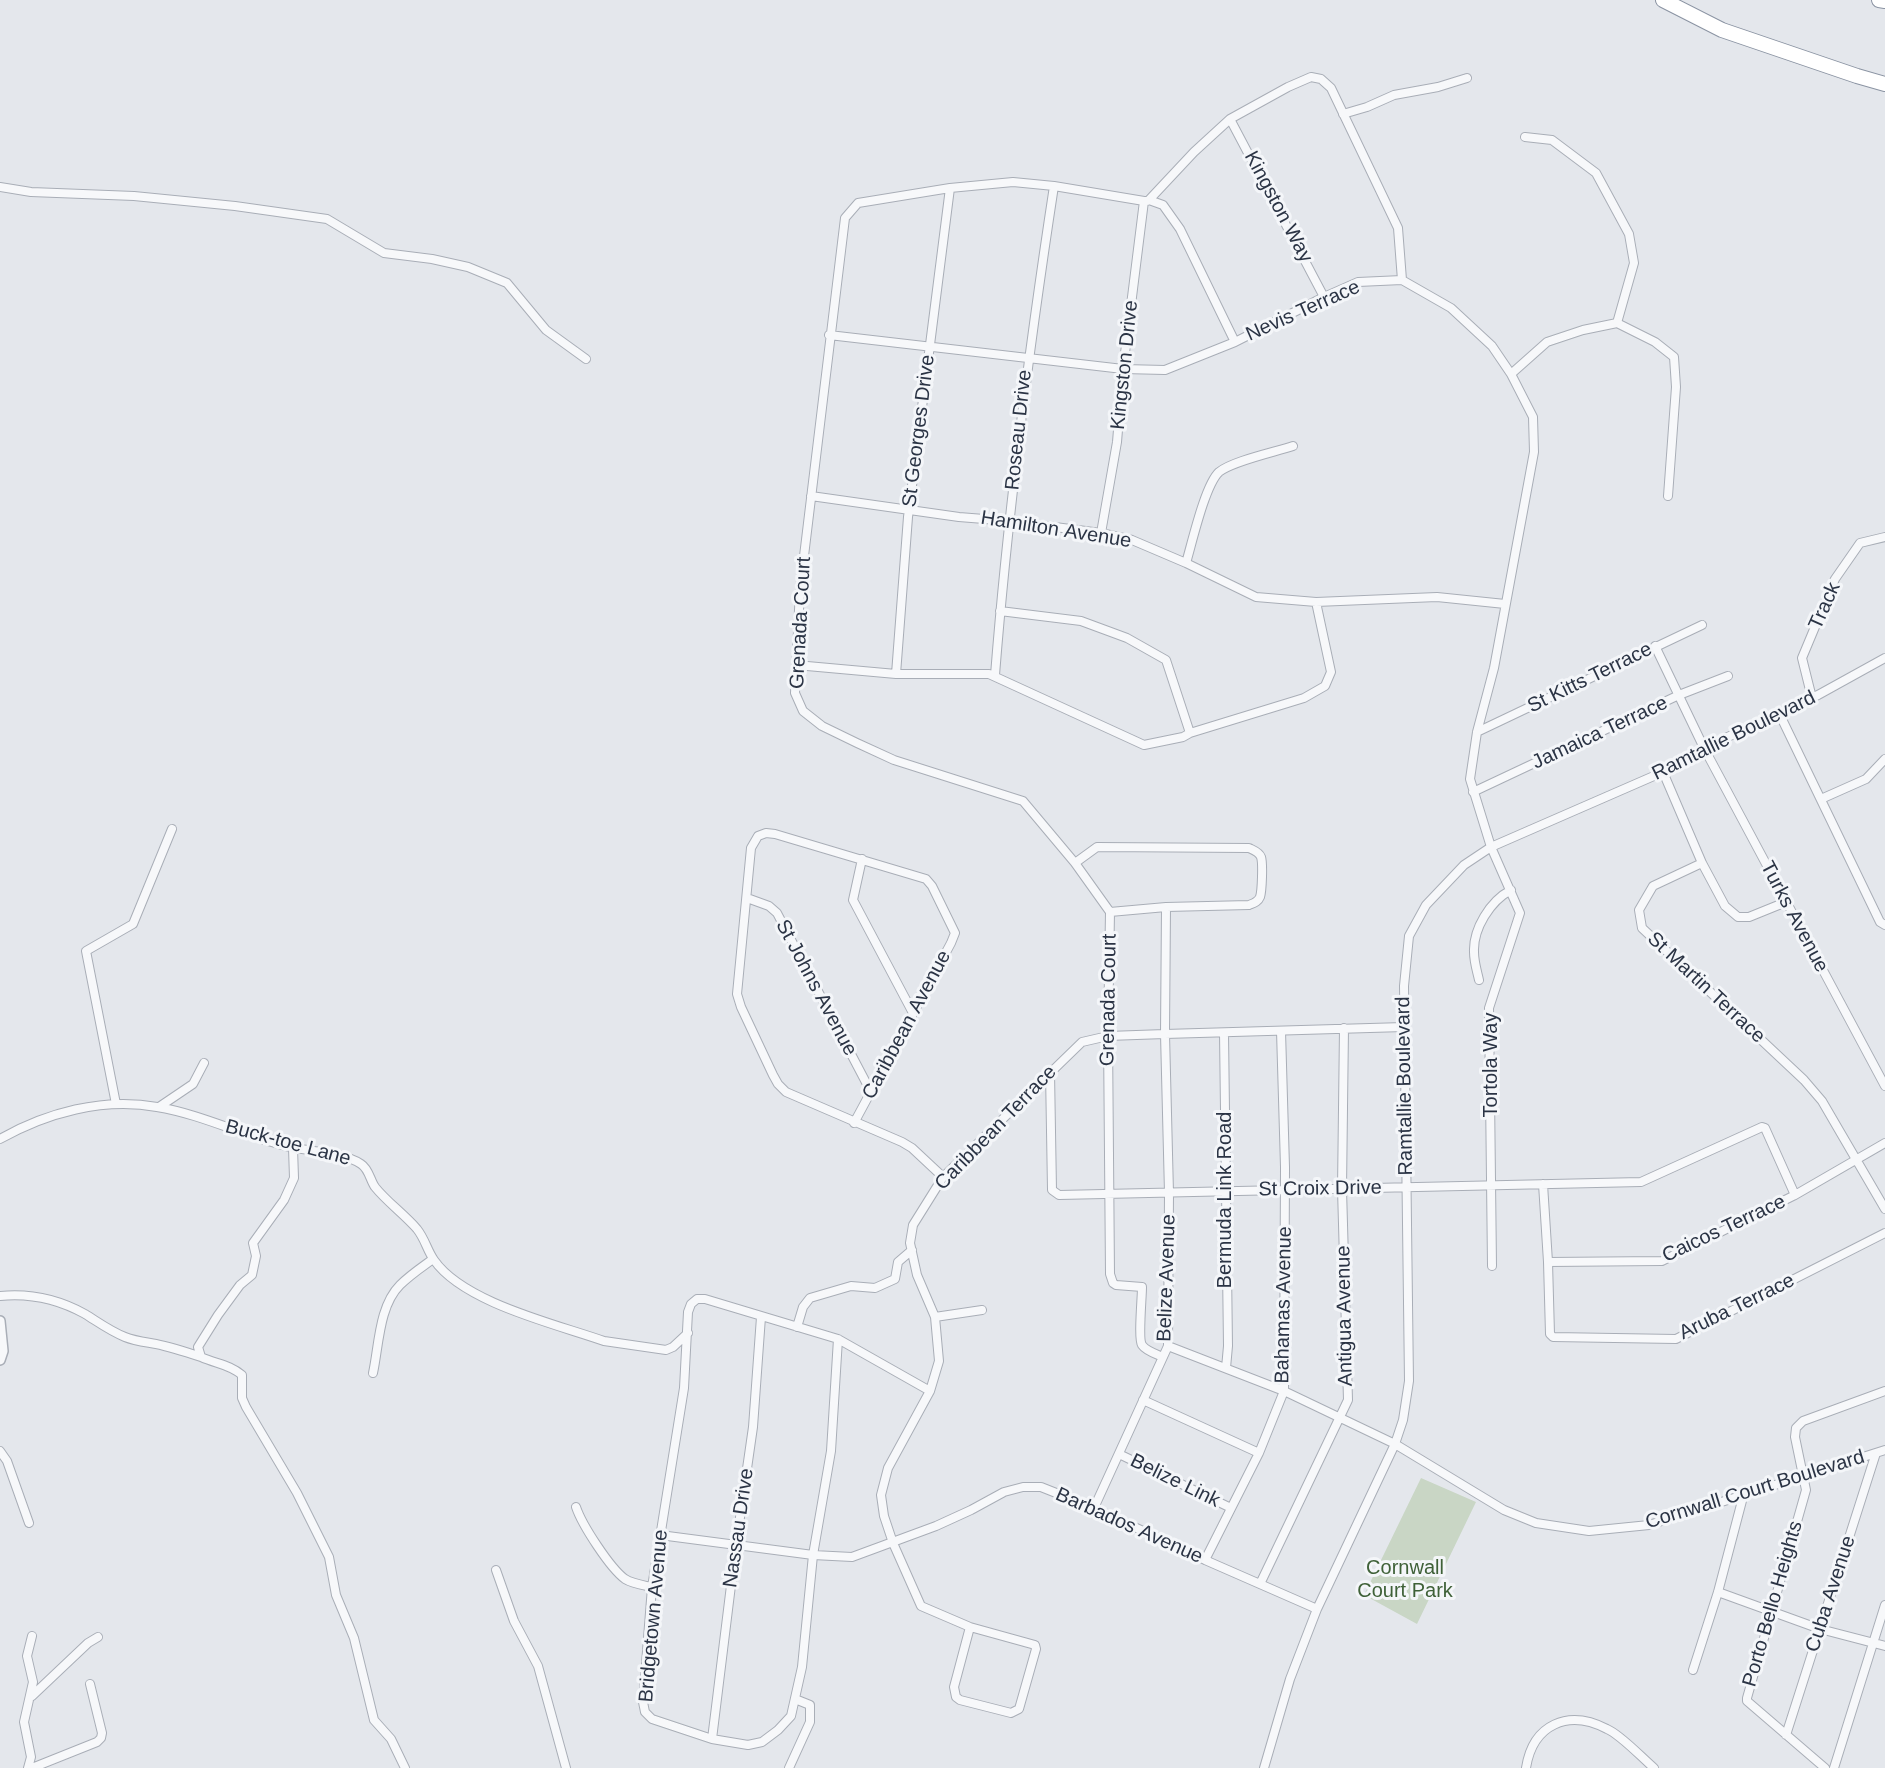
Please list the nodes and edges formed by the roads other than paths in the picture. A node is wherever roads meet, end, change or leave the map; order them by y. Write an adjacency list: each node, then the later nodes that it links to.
1 (1663, 0): 5 (highway)
2 (1879, 0): 3 (highway)
3 (1885, 1)
4 (1467, 78): 6 (street)
5 (1885, 84)
6 (1342, 114): 7 (street); 13 (street)
7 (1230, 119): 12 (street); 14 (street, Kingston Way)
8 (1525, 137): 15 (street)
9 (1053, 186): 11 (street, Grenada Court); 12 (street, Grenada Court); 19 (street, Roseau Drive)
10 (0, 187): 20 (street)
11 (950, 188): 16 (street, Grenada Court); 18 (street, St Georges Drive)
12 (1146, 201): 17 (street, Grenada Court); 21 (street, Kingston Drive)
13 (1402, 280): 14 (street, Nevis Terrace); 22 (street)
14 (1324, 297): 17 (street, Nevis Terrace)
15 (1617, 323): 22 (street); 24 (street)
16 (829, 335): 18 (street, Nevis Terrace); 25 (street, Grenada Court)
17 (1234, 342): 21 (street, Nevis Terrace)
18 (929, 346): 19 (street, Nevis Terrace); 26 (street, St Georges Drive)
19 (1028, 358): 21 (street, Nevis Terrace); 27 (street, Roseau Drive)
20 (586, 359)
21 (1123, 369): 28 (street, Kingston Drive)
22 (1511, 374): 32 (street)
23 (1293, 446): 30 (street)
24 (1668, 495)
25 (811, 496): 26 (street, Hamilton Avenue); 37 (street, Grenada Court)
26 (909, 508): 27 (street, Hamilton Avenue); 38 (street, St Georges Drive)
27 (1009, 521): 28 (street, Hamilton Avenue); 33 (street, Roseau Drive)
28 (1101, 533): 30 (street, Hamilton Avenue)
29 (1885, 537): 42 (street, Track)
30 (1186, 563): 31 (street, Hamilton Avenue)
31 (1316, 602): 32 (street, Hamilton Avenue); 45 (street)
32 (1505, 604): 44 (street)
33 (1000, 611): 39 (street, Roseau Drive); 45 (street)
34 (1702, 625): 35 (street, St Kitts Terrace)
35 (1655, 646): 41 (street, Turks Avenue); 44 (street, St Kitts Terrace)
36 (1885, 658): 42 (street, Ramtallie Boulevard)
37 (796, 665): 38 (street); 54 (street, Grenada Court)
38 (896, 674): 39 (street)
39 (995, 675): 45 (street)
40 (1728, 676): 41 (street, Jamaica Terrace)
41 (1679, 695): 46 (street, Turks Avenue); 49 (street, Jamaica Terrace)
42 (1812, 698): 43 (street, Ramtallie Boulevard)
43 (1779, 713): 46 (street, Ramtallie Boulevard); 50 (street)
44 (1477, 732): 49 (street)
45 (1190, 733)
46 (1704, 748): 48 (street, Ramtallie Boulevard); 58 (street, Turks Avenue)
47 (1885, 759): 50 (street)
48 (1663, 772): 52 (street, Ramtallie Boulevard); 55 (street)
49 (1473, 792): 52 (street)
50 (1821, 799): 61 (street)
51 (172, 829): 74 (street)
52 (1491, 847): 56 (street, Tortola Way); 64 (street, Ramtallie Boulevard)
53 (862, 859): 57 (street, Caribbean Avenue); 63 (street); 63 (street, Caribbean Avenue)
54 (1075, 863): 59 (street); 60 (street, Grenada Court)
55 (1702, 863): 58 (street); 80 (street, St Martin Terrace)
56 (1511, 890): 62 (street); 83 (street, Tortola Way)
57 (747, 898): 73 (street, St Johns Avenue); 76 (street, Caribbean Avenue)
58 (1786, 902): 72 (street, Turks Avenue)
59 (1166, 907): 60 (street); 68 (street, Belize Avenue)
60 (1110, 912): 69 (street, Grenada Court)
61 (1885, 925)
62 (1479, 980)
63 (913, 1013): 73 (street, Caribbean Avenue)
64 (1404, 1027): 65 (street, Caribbean Terrace); 84 (street, Ramtallie Boulevard)
65 (1344, 1028): 66 (street, Caribbean Terrace); 85 (street, Antigua Avenue)
66 (1281, 1031): 67 (street, Caribbean Terrace); 86 (street, Bahamas Avenue)
67 (1224, 1033): 68 (street, Caribbean Terrace); 87 (street, Bermuda Link Road)
68 (1165, 1034): 69 (street, Caribbean Terrace); 88 (street, Belize Avenue)
69 (1108, 1036): 71 (street, Caribbean Terrace); 89 (street, Grenada Court)
70 (204, 1063): 75 (street)
71 (1050, 1072): 81 (street, Caribbean Terrace); 89 (street, St Croix Drive)
72 (1885, 1086)
73 (871, 1092): 76 (street, Caribbean Avenue)
74 (116, 1104): 75 (street, Buck-toe Lane); 77 (street, Buck-toe Lane)
75 (159, 1107): 79 (street, Buck-toe Lane)
76 (854, 1123): 81 (street, Caribbean Avenue)
77 (0, 1139)
78 (1885, 1143): 80 (street, Caicos Terrace)
79 (293, 1148): 94 (street, Buck-toe Lane); 106 (street)
80 (1857, 1160): 90 (street, Caicos Terrace); 91 (street, St Martin Terrace)
81 (943, 1177): 93 (street, Caribbean Terrace)
82 (1543, 1184): 83 (street, St Croix Drive); 90 (street, St Croix Drive); 95 (street, Aruba Terrace)
83 (1491, 1186): 84 (street, St Croix Drive); 96 (street, Tortola Way)
84 (1406, 1187): 85 (street, St Croix Drive); 116 (street, Ramtallie Boulevard)
85 (1342, 1189): 86 (street, St Croix Drive); 115 (street, Antigua Avenue)
86 (1286, 1190): 87 (street, St Croix Drive); 112 (street, Bahamas Avenue)
87 (1226, 1192): 88 (street, St Croix Drive); 109 (street, Bermuda Link Road)
88 (1169, 1193): 89 (street, St Croix Drive); 105 (street, Belize Avenue)
89 (1110, 1194): 107 (street, Grenada Court)
90 (1795, 1195): 95 (street, Caicos Terrace)
91 (1885, 1209)
92 (1885, 1233): 95 (street, Aruba Terrace)
93 (912, 1250): 100 (street, Caribbean Terrace); 102 (street)
94 (433, 1259): 103 (street, Buck-toe Lane); 110 (street)
95 (1548, 1262)
96 (1492, 1266)
97 (0, 1296): 106 (street)
98 (982, 1310): 100 (street)
99 (761, 1317): 102 (street); 103 (street, Bridgetown Avenue); 130 (street, Nassau Drive)
100 (935, 1317): 111 (street, Caribbean Terrace)
101 (0, 1322): 108 (street)
102 (797, 1327): 104 (street)
103 (688, 1333): 128 (street, Bridgetown Avenue)
104 (838, 1339): 111 (street); 131 (street, Bridgetown Avenue)
105 (1168, 1346): 107 (street, Belize Avenue); 109 (street, Cornwall Court Boulevard)
106 (201, 1357): 153 (street)
107 (1163, 1357): 114 (street, Belize Avenue)
108 (0, 1360)
109 (1226, 1368): 112 (street, Cornwall Court Boulevard)
110 (373, 1373)
111 (930, 1391): 129 (street, Caribbean Terrace)
112 (1284, 1391): 115 (street, Cornwall Court Boulevard); 119 (street, Bahamas Avenue)
113 (1885, 1391): 122 (street, Porto Bello Heights)
114 (1143, 1400): 119 (street); 121 (street, Belize Avenue)
115 (1340, 1419): 116 (street, Cornwall Court Boulevard); 134 (street, Antigua Avenue)
116 (1395, 1444): 123 (street, Cornwall Court Boulevard); 138 (street, Ramtallie Boulevard)
117 (1885, 1450): 120 (street, Cornwall Court Boulevard)
118 (0, 1451): 127 (street)
119 (1258, 1453): 126 (street, Bahamas Avenue)
120 (1876, 1453): 122 (street, Cornwall Court Boulevard); 141 (street, Cuba Avenue)
121 (1119, 1454): 125 (street, Belize Avenue); 126 (street, Belize Link)
122 (1804, 1476): 123 (street, Cornwall Court Boulevard); 139 (street, Porto Bello Heights)
123 (1743, 1497): 136 (street)
124 (576, 1507): 135 (street)
125 (1094, 1508): 129 (street, Barbados Avenue); 132 (street, Barbados Avenue)
126 (1231, 1508): 132 (street, Bahamas Avenue)
127 (29, 1523)
128 (660, 1535): 130 (street, Barbados Avenue); 135 (street, Bridgetown Avenue)
129 (893, 1543): 131 (street, Barbados Avenue); 140 (street, Caribbean Terrace)
130 (736, 1545): 131 (street, Barbados Avenue); 151 (street, Nassau Drive)
131 (813, 1555): 149 (street, Bridgetown Avenue)
132 (1205, 1560): 134 (street, Barbados Avenue)
133 (496, 1570): 154 (street)
134 (1260, 1584): 138 (street, Barbados Avenue)
135 (652, 1587): 151 (street, Bridgetown Avenue)
136 (1718, 1592): 139 (street); 146 (street)
137 (1885, 1605): 144 (street)
138 (1317, 1609): 156 (street, Ramtallie Boulevard)
139 (1771, 1612): 141 (street); 150 (street, Porto Bello Heights)
140 (970, 1627): 140 (street, Caribbean Terrace)
141 (1820, 1629): 144 (street); 150 (street, Cuba Avenue)
142 (32, 1636): 148 (street)
143 (98, 1637): 148 (street)
144 (1874, 1642): 145 (street); 160 (street)
145 (1885, 1646)
146 (1694, 1670)
147 (90, 1684): 152 (street)
148 (31, 1698): 152 (street)
149 (795, 1699): 151 (street, Bridgetown Avenue); 155 (street)
150 (1786, 1735): 159 (street, Porto Bello Heights)
151 (712, 1739)
152 (30, 1768)
153 (405, 1768)
154 (566, 1768)
155 (789, 1768)
156 (1264, 1768)
157 (1526, 1768): 158 (street)
158 (1654, 1768)
159 (1825, 1768)
160 (1834, 1768)

